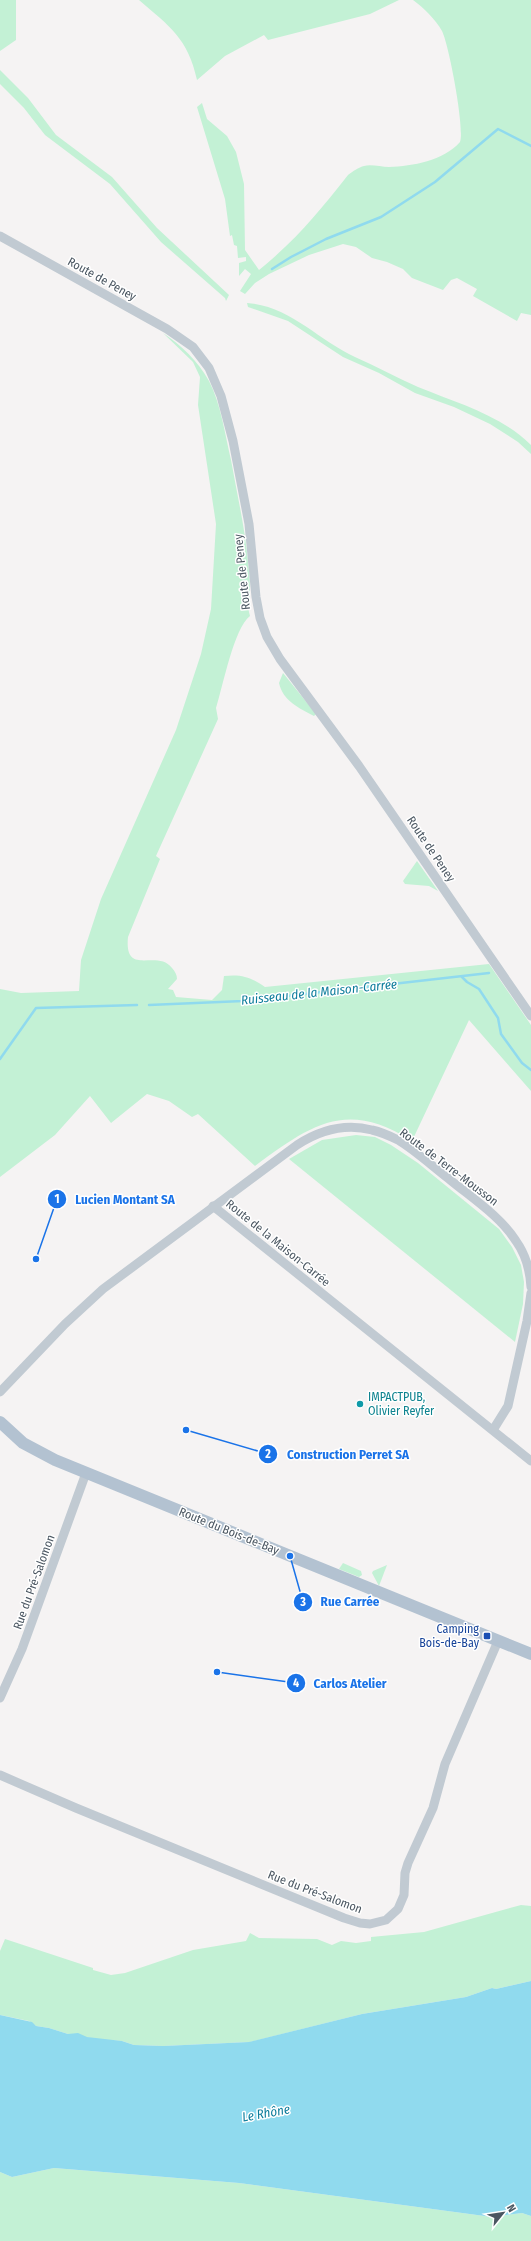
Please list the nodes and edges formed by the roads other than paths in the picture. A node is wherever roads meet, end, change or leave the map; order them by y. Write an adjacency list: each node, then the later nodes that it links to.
1 (0, 236): 2 (street, Route de Peney)
2 (531, 1016)
3 (213, 1206): 4 (street, Route de Terre-Mousson); 6 (street, Route de la Maison-Carrée); 8 (street, Route de la Maison-Carrée)
4 (531, 1287)
5 (531, 1293): 8 (street)
6 (0, 1392)
7 (0, 1422): 10 (main road, Route du Bois-de-Bay)
8 (494, 1430): 9 (street, Route de la Maison-Carrée)
9 (531, 1461)
10 (86, 1472): 11 (main road, Route du Bois-de-Bay); 13 (street, Rue du Pré-Salomon)
11 (498, 1641): 12 (main road, Route du Bois-de-Bay); 14 (street, Rue du Pré-Salomon)
12 (531, 1654)
13 (0, 1698)
14 (0, 1775)

